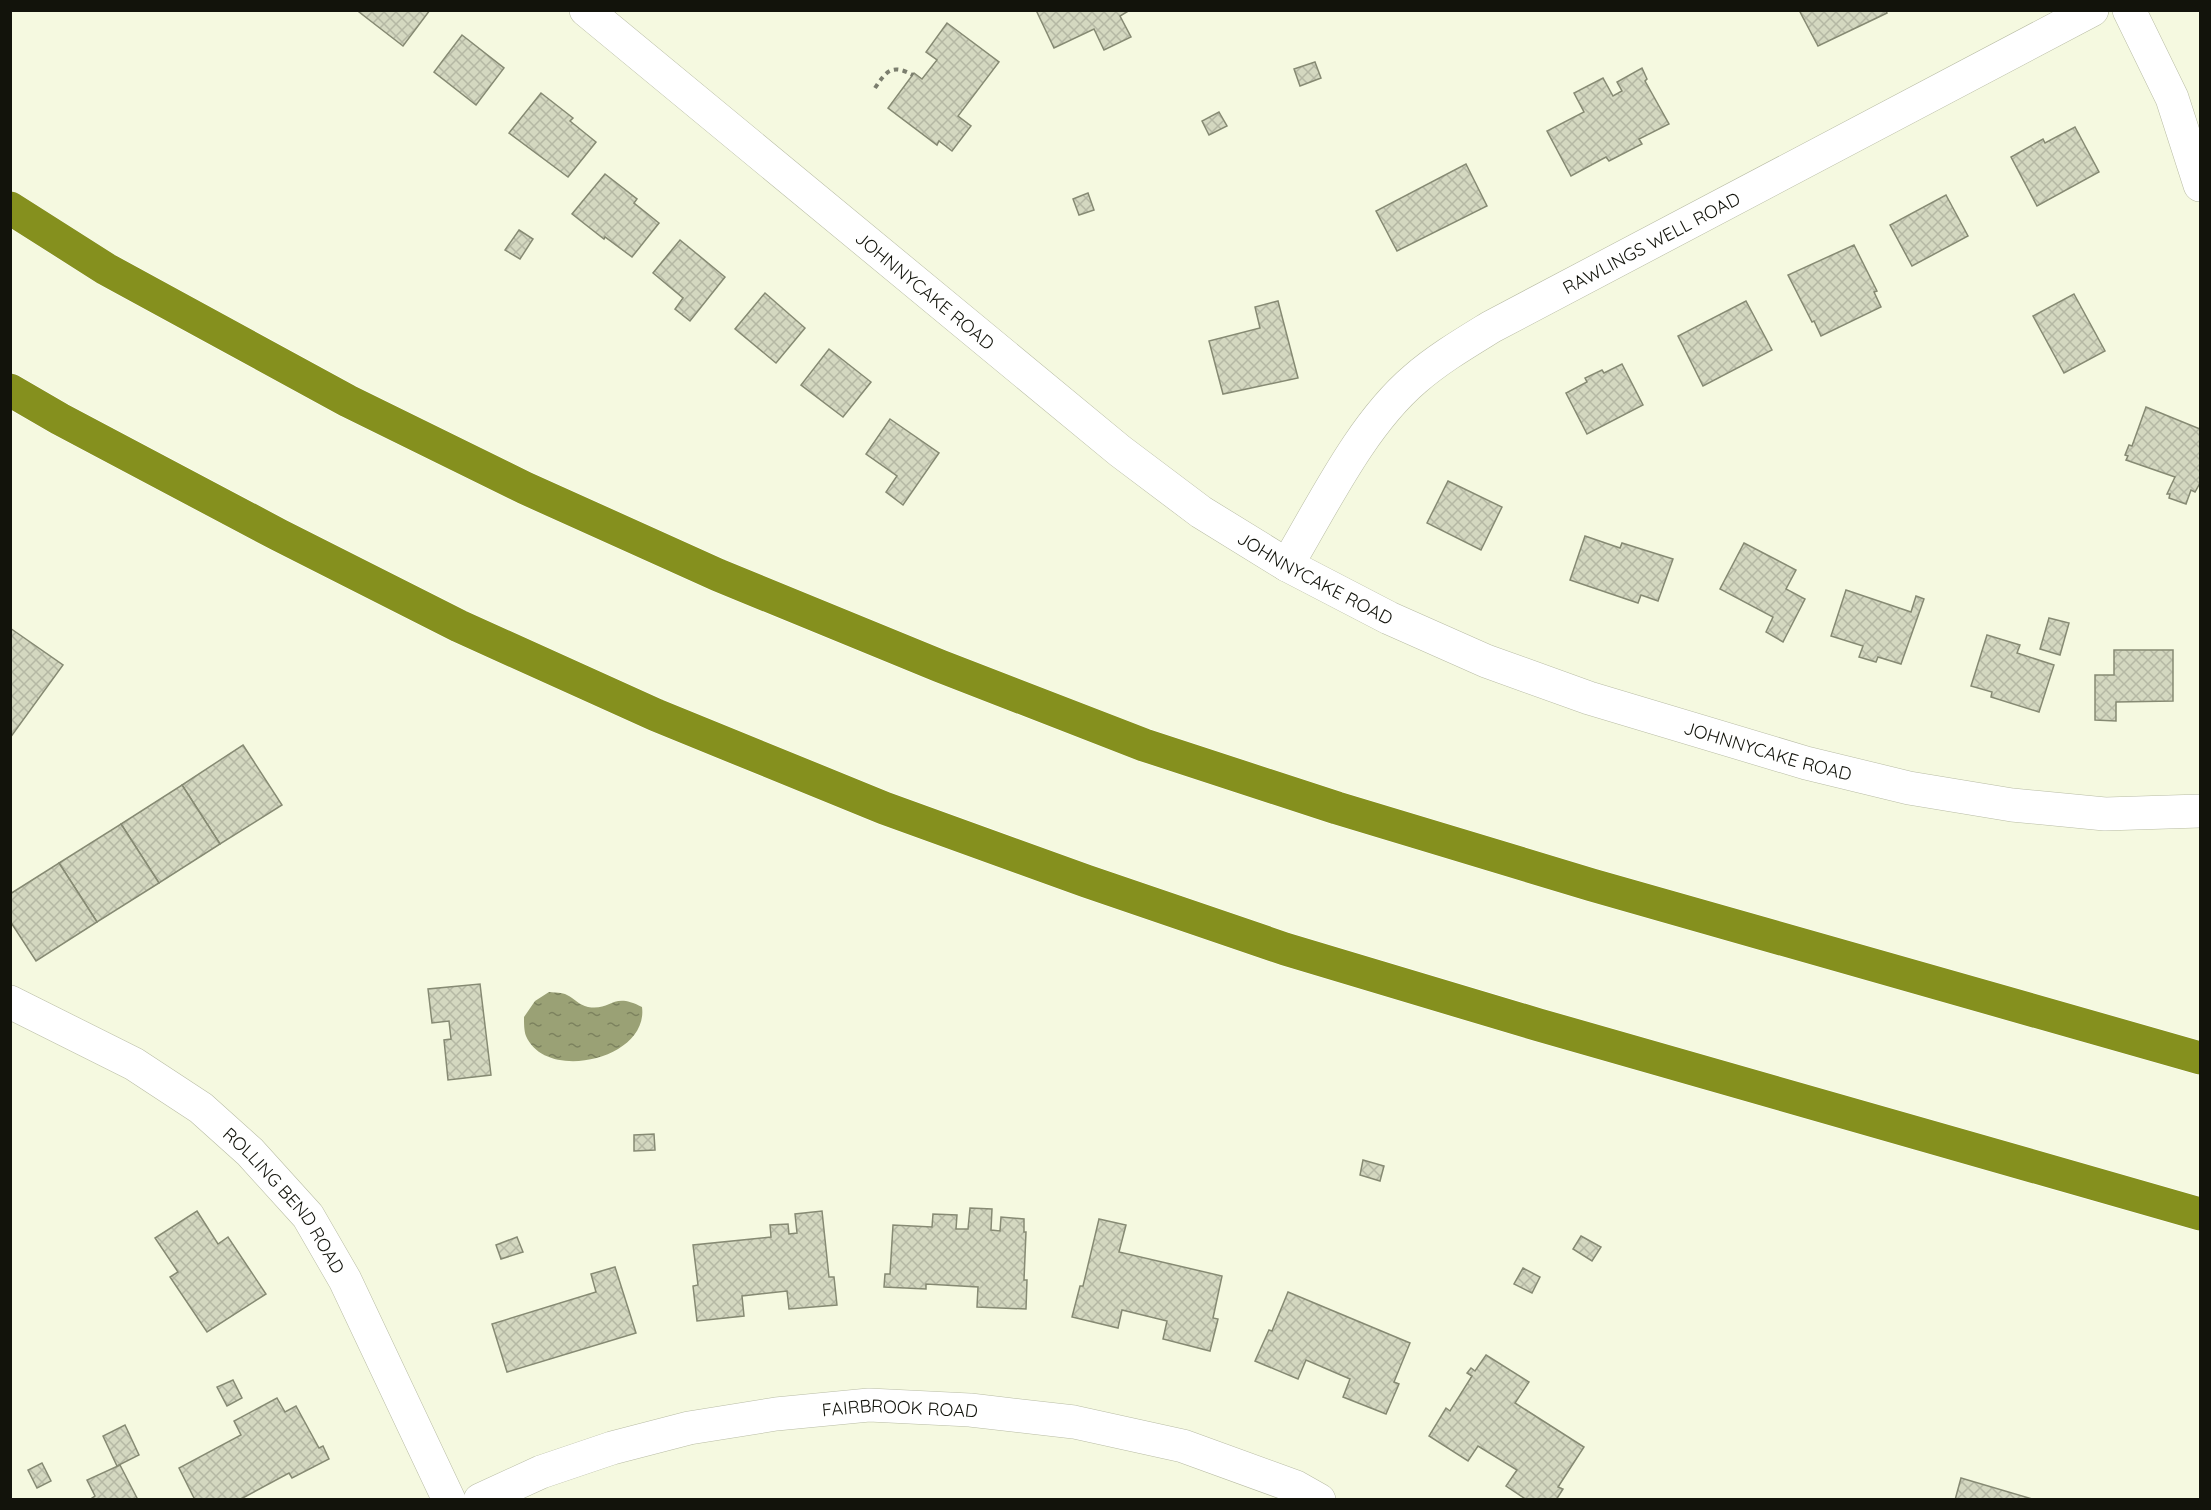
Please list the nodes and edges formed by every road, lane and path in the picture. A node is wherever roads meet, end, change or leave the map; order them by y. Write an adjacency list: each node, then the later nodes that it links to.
1 (2092, 10): 9 (street, RAWLINGS WELL ROAD)
2 (2129, 10): 6 (street)
3 (598, 13): 9 (street, JOHNNYCAKE ROAD)
4 (912, 75): 5 (path)
5 (875, 88)
6 (2200, 185)
7 (10, 208): 12 (highway)
8 (10, 390): 13 (highway)
9 (1287, 565): 10 (street, JOHNNYCAKE ROAD)
10 (2200, 812)
11 (10, 1002): 14 (street, ROLLING BEND ROAD)
12 (2200, 1058)
13 (2200, 1214)
14 (449, 1500)
15 (480, 1500): 16 (street, FAIRBROOK ROAD)
16 (1319, 1500)

